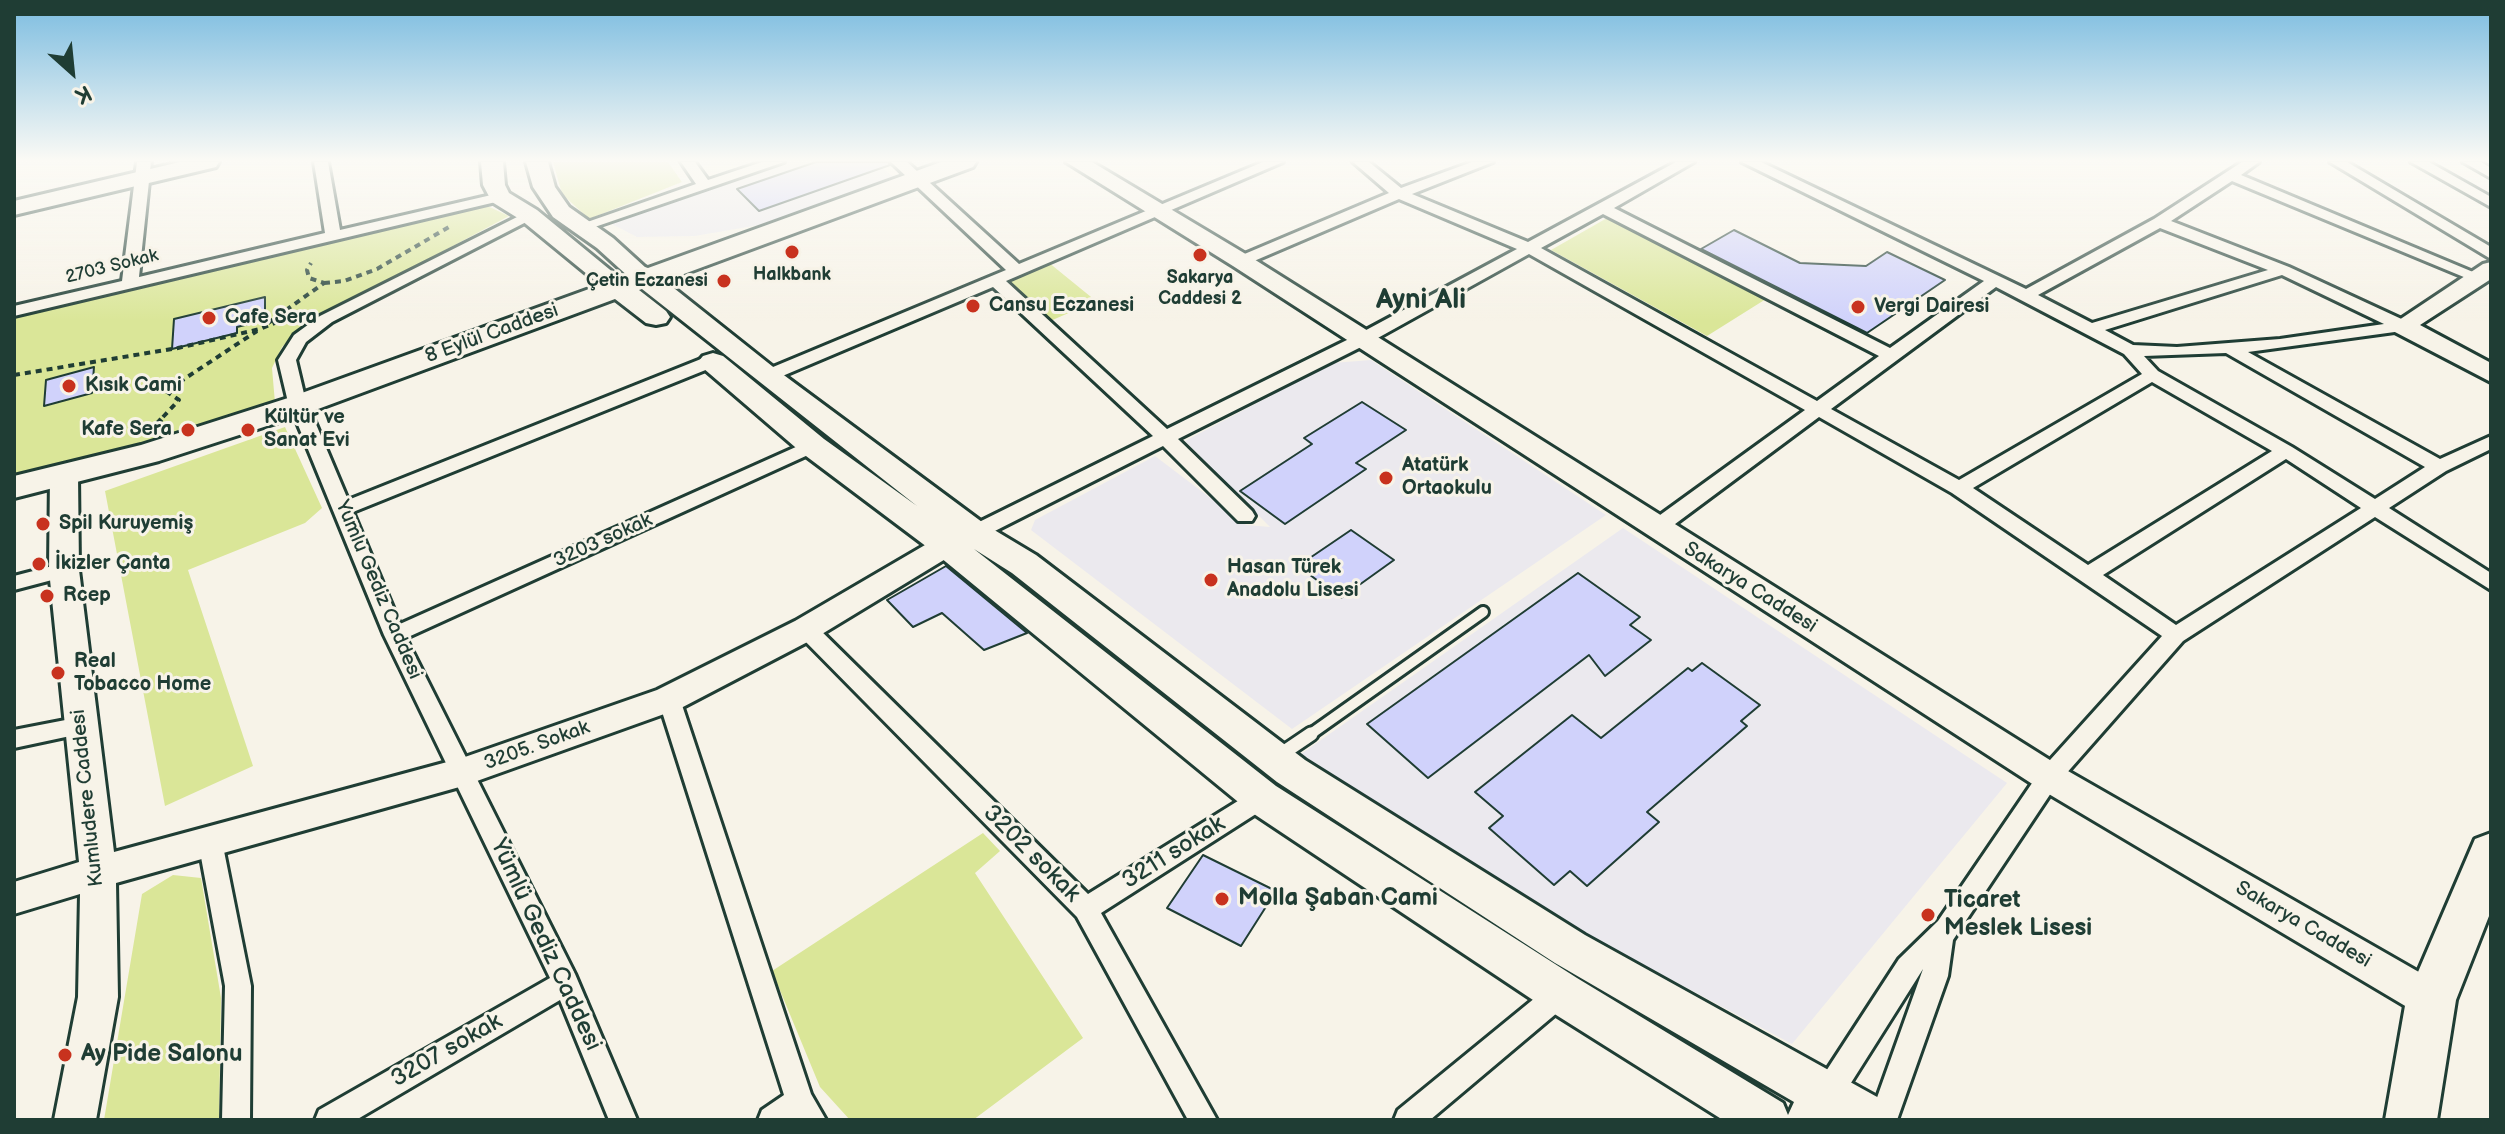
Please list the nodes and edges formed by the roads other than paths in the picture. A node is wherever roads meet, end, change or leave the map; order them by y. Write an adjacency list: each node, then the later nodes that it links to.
1 (137, 215): 31 (street)
2 (330, 215): 21 (street)
3 (419, 215): 21 (street, 2703 Sokak)
4 (529, 215): 30 (main road); 44 (street, Yumlu Gediz Caddesi)
5 (565, 215): 20 (main road)
6 (618, 215): 20 (street)
7 (798, 215): 30 (main road, 8 Eylül Caddesi)
8 (956, 215): 25 (street)
9 (1145, 215): 25 (street)
10 (1164, 215): 24 (main road, Sakarya Caddesi)
11 (1350, 215): 24 (street)
12 (1449, 215): 22 (street)
13 (1590, 215): 22 (street)
14 (1616, 215): 39 (street)
15 (1859, 215): 29 (street)
16 (2170, 215): 19 (street)
17 (2333, 215): 27 (street)
18 (2426, 215): 23 (street)
19 (2159, 222): 26 (street); 32 (street)
20 (581, 227): 30 (main road)
21 (333, 234): 31 (street, 2703 Sokak)
22 (1531, 249): 36 (street); 45 (street)
23 (2491, 254)
24 (1241, 261): 36 (main road, Sakarya Caddesi)
25 (1016, 270): 28 (street)
26 (2283, 270): 34 (street); 35 (street)
27 (2484, 273): 34 (main road)
28 (994, 279): 43 (street); 46 (street)
29 (1995, 280): 32 (street); 39 (street)
30 (628, 281): 40 (main road); 43 (main road); 44 (main road, 8 Eylül Caddesi)
31 (130, 283): 33 (street, 2703 Sokak)
32 (2026, 295): 35 (street)
33 (14, 311)
34 (2402, 326): 37 (street); 41 (main road)
35 (2091, 329): 38 (street)
36 (1361, 340): 46 (street); 58 (main road, Sakarya Caddesi)
37 (2227, 347): 38 (street); 50 (street)
38 (2130, 350): 42 (street)
39 (1890, 355): 45 (street)
40 (712, 361): 48 (main road); 55 (street)
41 (2491, 374)
42 (2152, 375): 49 (street); 54 (street)
43 (767, 376): 59 (main road)
44 (297, 401): 51 (main road, 8 Eylül Caddesi); 52 (main road); 55 (street, Yumlu Gediz Caddesi)
45 (1815, 409): 54 (street); 58 (street)
46 (1164, 436): 57 (street); 59 (street)
47 (2491, 442): 50 (street)
48 (813, 446): 59 (main road); 66 (street, 3203 sokak)
49 (2286, 451): 56 (street); 61 (street)
50 (2439, 467): 56 (street)
51 (64, 475): 53 (main road, 8 Eylül Caddesi); 60 (main road, Kumludere Caddesi)
52 (14, 480)
53 (14, 487)
54 (1959, 488): 61 (street)
55 (343, 509): 66 (street, Yumlu Gediz Caddesi)
56 (2375, 509): 63 (street); 67 (street)
57 (1245, 516)
58 (1656, 528): 73 (main road, Sakarya Caddesi)
59 (960, 539): 65 (main road, 3205. Sokak); 71 (main road); 74 (main road)
60 (64, 570): 62 (street); 69 (main road, Kumludere Caddesi)
61 (2088, 575): 67 (street)
62 (14, 583)
63 (2491, 583)
64 (1483, 612): 71 (lane)
65 (806, 629): 68 (main road, 3205. Sokak); 79 (street, 3202 sokak)
66 (394, 635): 72 (street, Yumlu Gediz Caddesi)
67 (2176, 635): 73 (street)
68 (669, 699): 72 (main road, 3205. Sokak); 85 (street)
69 (81, 726): 70 (street); 77 (main road, Kumludere Caddesi)
70 (14, 739)
71 (1285, 766): 74 (main road); 84 (main road)
72 (463, 772): 75 (main road, 3205. Sokak); 81 (street, Yümlü Gediz Caddesi)
73 (2049, 777): 80 (street); 83 (main road, Sakarya Caddesi)
74 (1262, 798): 79 (street, 3211 sokak); 82 (main road)
75 (210, 841): 77 (main road, 3205. Sokak); 87 (street)
76 (2491, 853): 83 (highway)
77 (98, 872): 78 (main road, 3205. Sokak); 86 (main road, Kumludere Caddesi)
78 (14, 898)
79 (1086, 909): 91 (street, 3202 sokak)
80 (1941, 937): 84 (street); 95 (street)
81 (566, 983): 88 (street, 3207 sokak); 89 (street, Yümlü Gediz Caddesi)
82 (1561, 993): 92 (street); 93 (main road)
83 (2431, 1000): 96 (highway)
84 (1818, 1107): 94 (main road)
85 (806, 1110): 90 (street)
86 (75, 1120)
87 (236, 1120)
88 (329, 1120)
89 (623, 1120)
90 (772, 1120)
91 (1203, 1120)
92 (1408, 1120)
93 (1766, 1120)
94 (1871, 1120)
95 (1883, 1120)
96 (2411, 1120)

